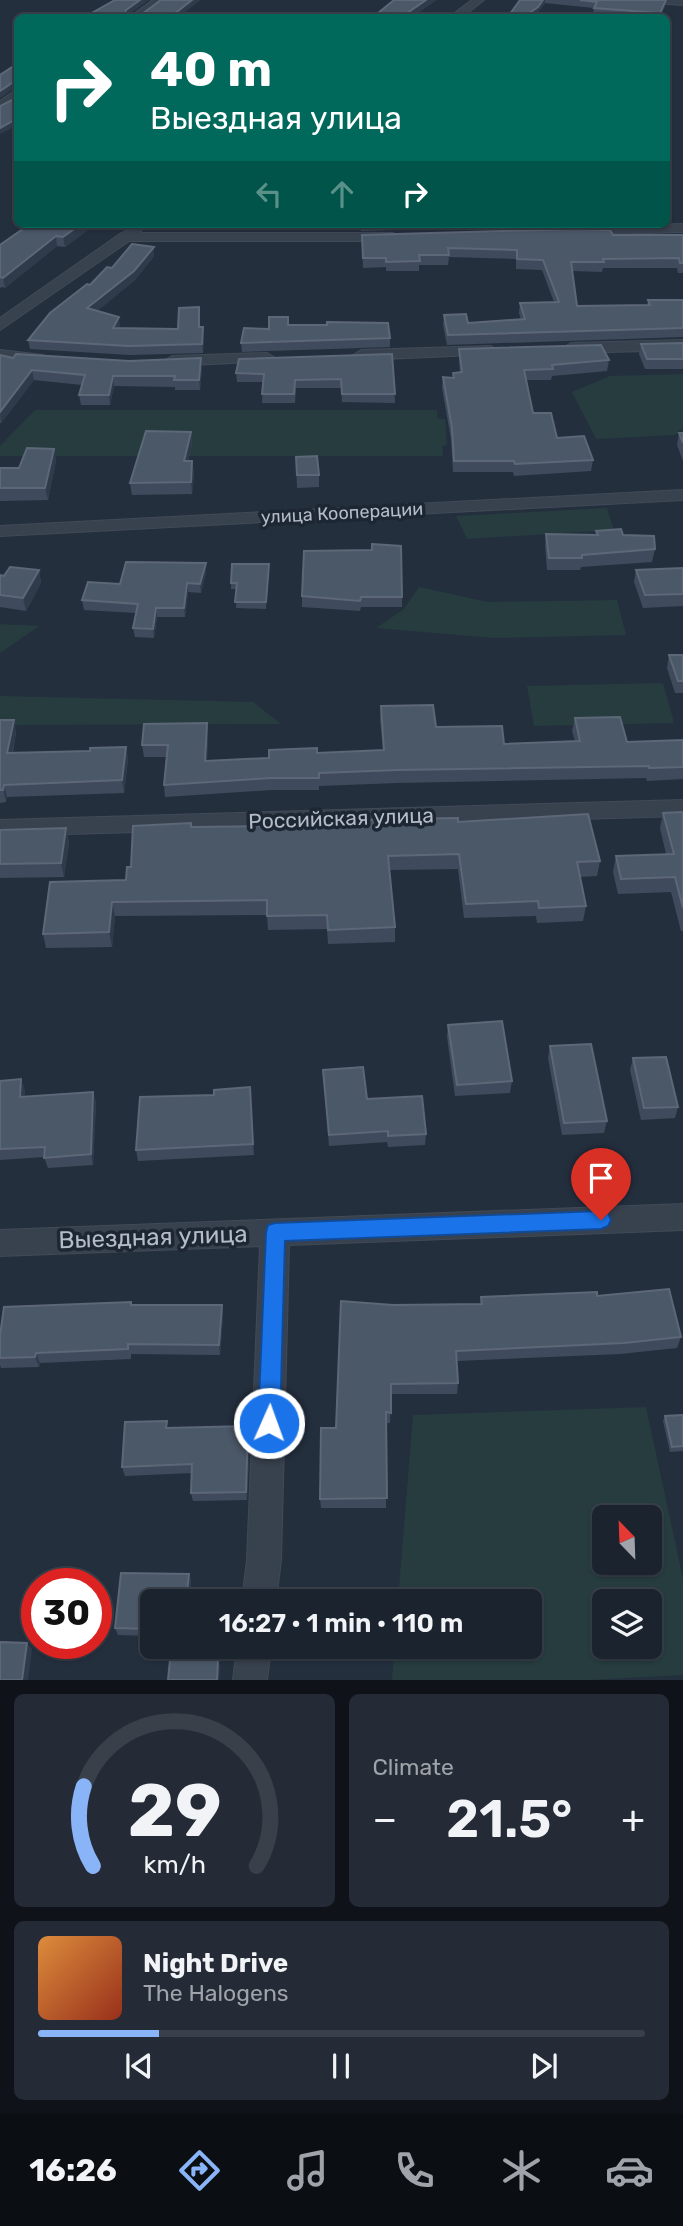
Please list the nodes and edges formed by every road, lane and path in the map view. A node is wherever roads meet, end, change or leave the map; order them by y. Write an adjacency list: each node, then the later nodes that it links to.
1 (160, 0): 5 (street)
2 (479, 0): 6 (street)
3 (652, 0): 4 (street)
4 (683, 2)
5 (139, 14)
6 (459, 14)
7 (138, 228): 11 (street)
8 (683, 228): 9 (street)
9 (561, 232)
10 (411, 236): 11 (street)
11 (125, 237): 12 (street)
12 (0, 325)
13 (683, 345): 14 (street)
14 (561, 348)
15 (505, 350): 17 (street)
16 (0, 355): 19 (street)
17 (338, 356)
18 (283, 358): 20 (street)
19 (56, 360)
20 (158, 362)
21 (683, 495): 22 (street, улица Кооперации)
22 (0, 530)
23 (683, 808): 24 (street, Российская улица)
24 (0, 828)
25 (683, 1217): 26 (street, Выездная улица)
26 (275, 1232): 27 (street, Выездная улица); 28 (street)
27 (0, 1243)
28 (260, 1589)
29 (253, 1659): 30 (street)
30 (250, 1680)

